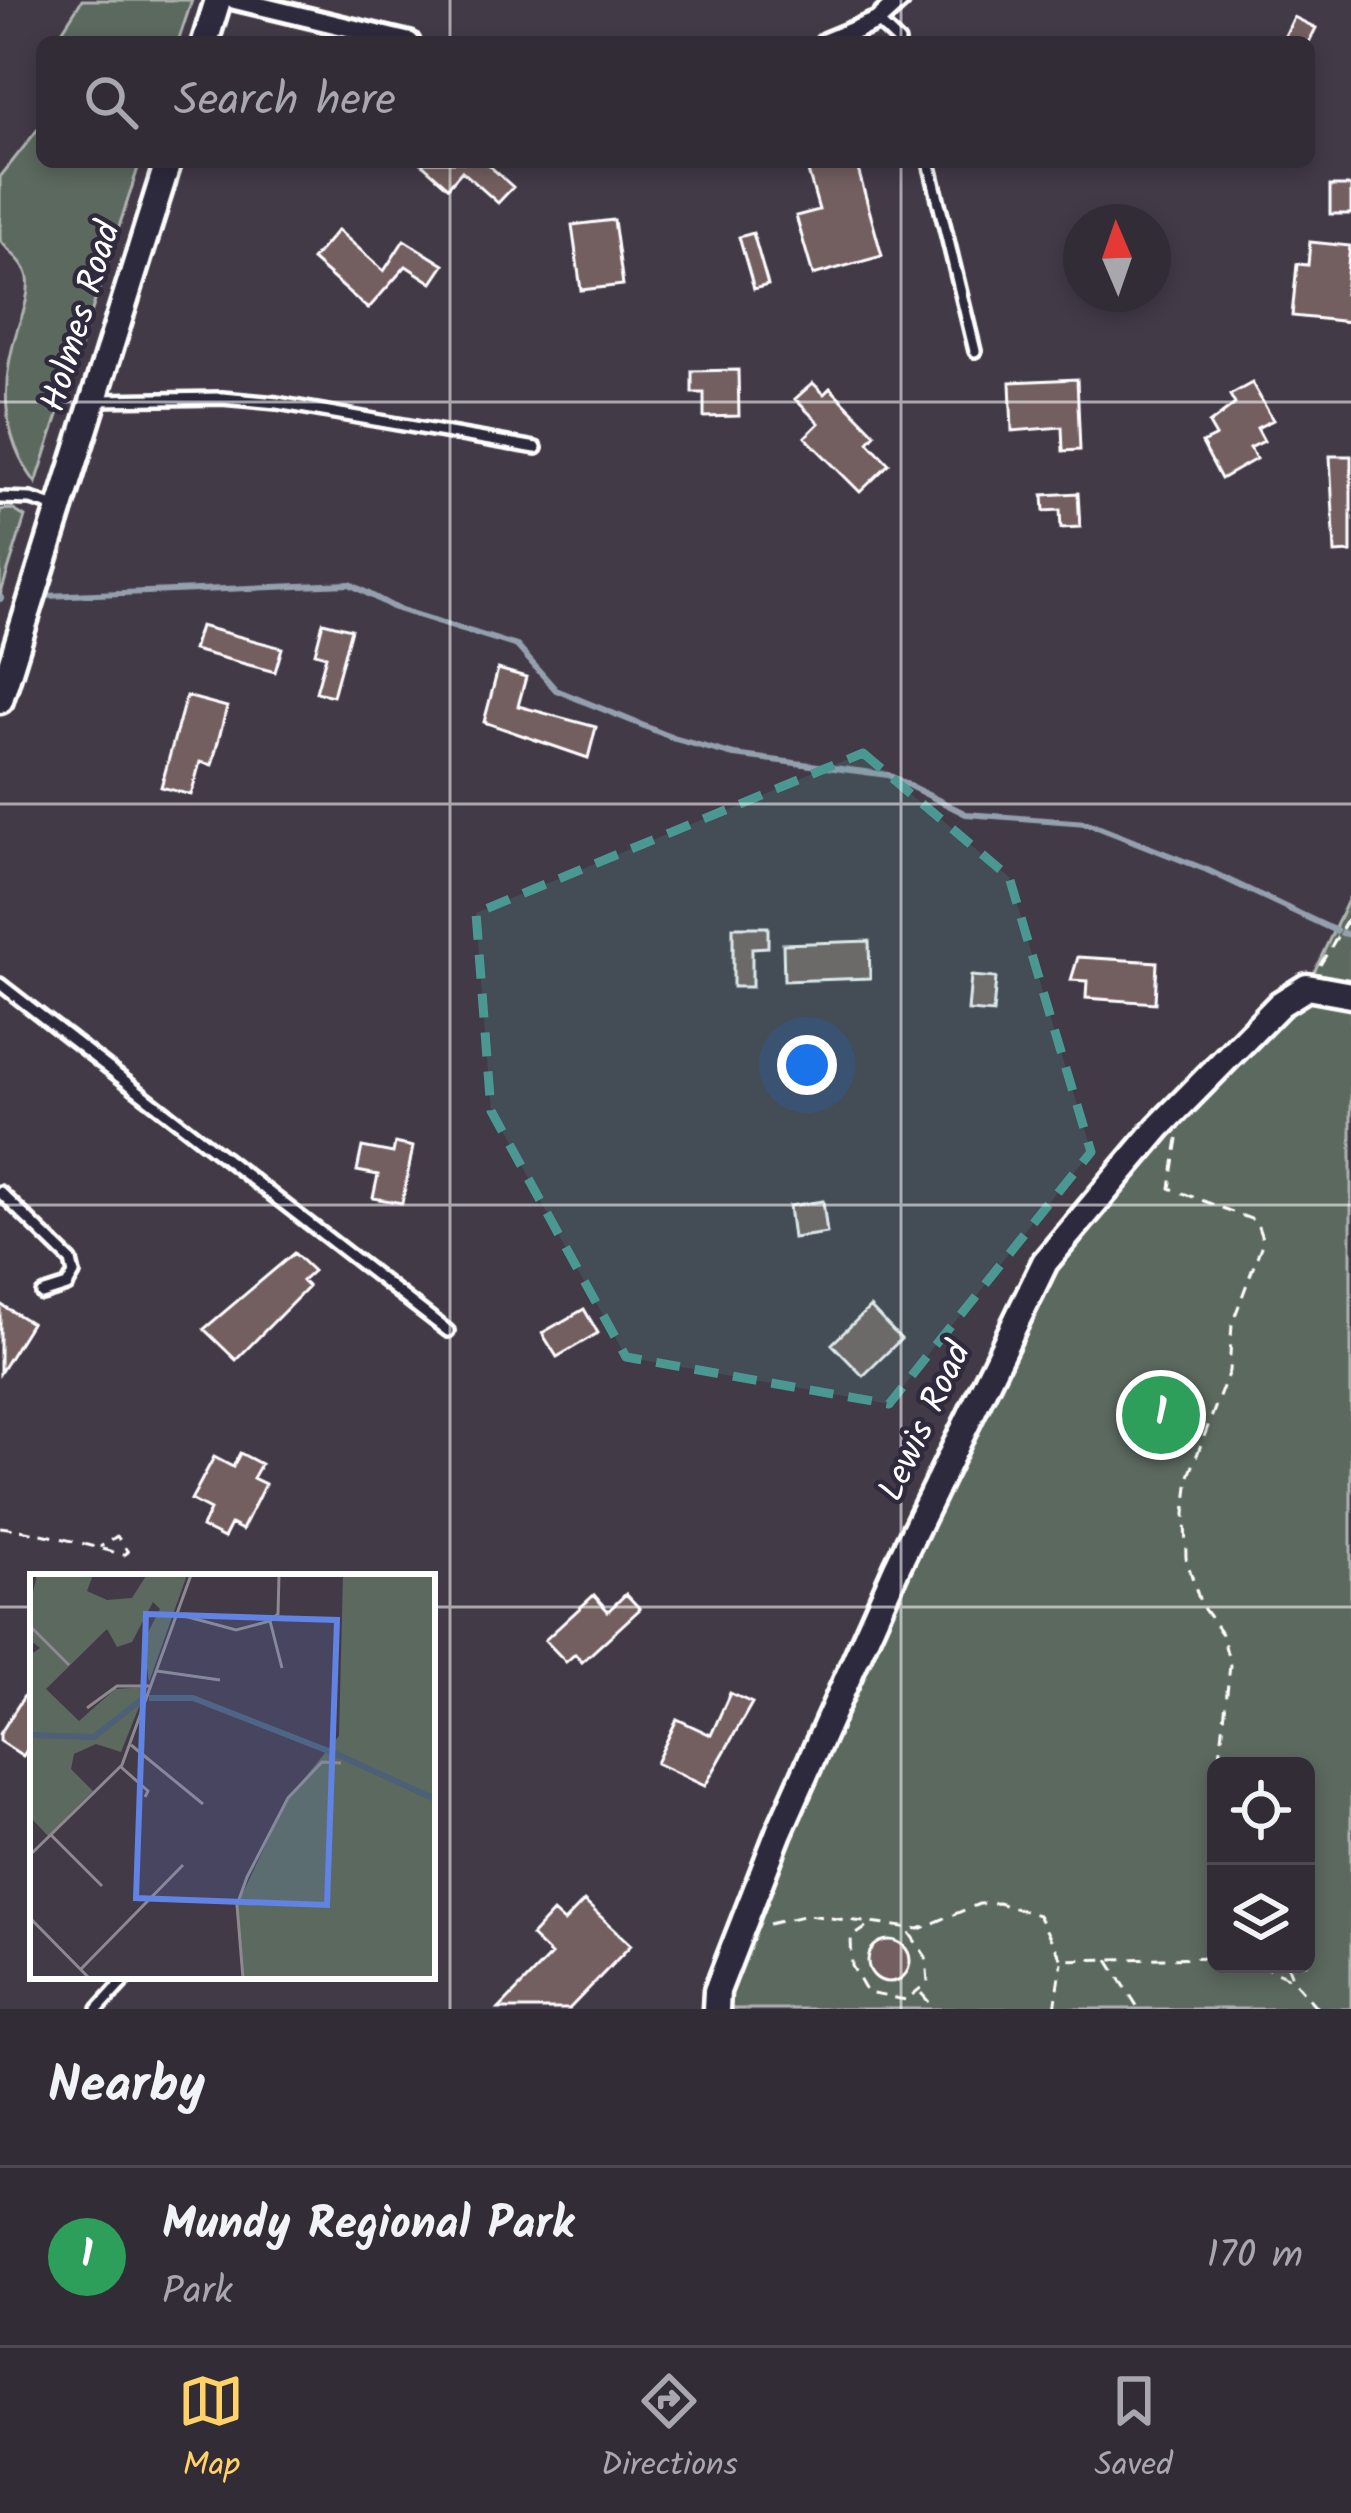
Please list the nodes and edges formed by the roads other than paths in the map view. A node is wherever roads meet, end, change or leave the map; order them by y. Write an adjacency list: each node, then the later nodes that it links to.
1 (218, 0): 5 (street)
2 (235, 0): 6 (street)
3 (900, 0): 4 (street)
4 (877, 21): 7 (street); 8 (lane)
5 (207, 36)
6 (385, 36)
7 (841, 36)
8 (893, 36)
9 (166, 168): 12 (street, Holmes Road)
10 (929, 168): 11 (lane)
11 (975, 351)
12 (94, 400): 13 (lane); 15 (street, Holmes Road)
13 (536, 448)
14 (0, 497): 15 (lane)
15 (61, 508): 16 (street, Holmes Road)
16 (0, 700)
17 (0, 984): 21 (lane)
18 (1351, 994): 24 (street, Lewis Road)
19 (0, 1192): 20 (lane)
20 (42, 1294)
21 (448, 1331)
22 (125, 1979): 23 (lane)
23 (98, 2009)
24 (716, 2009)

